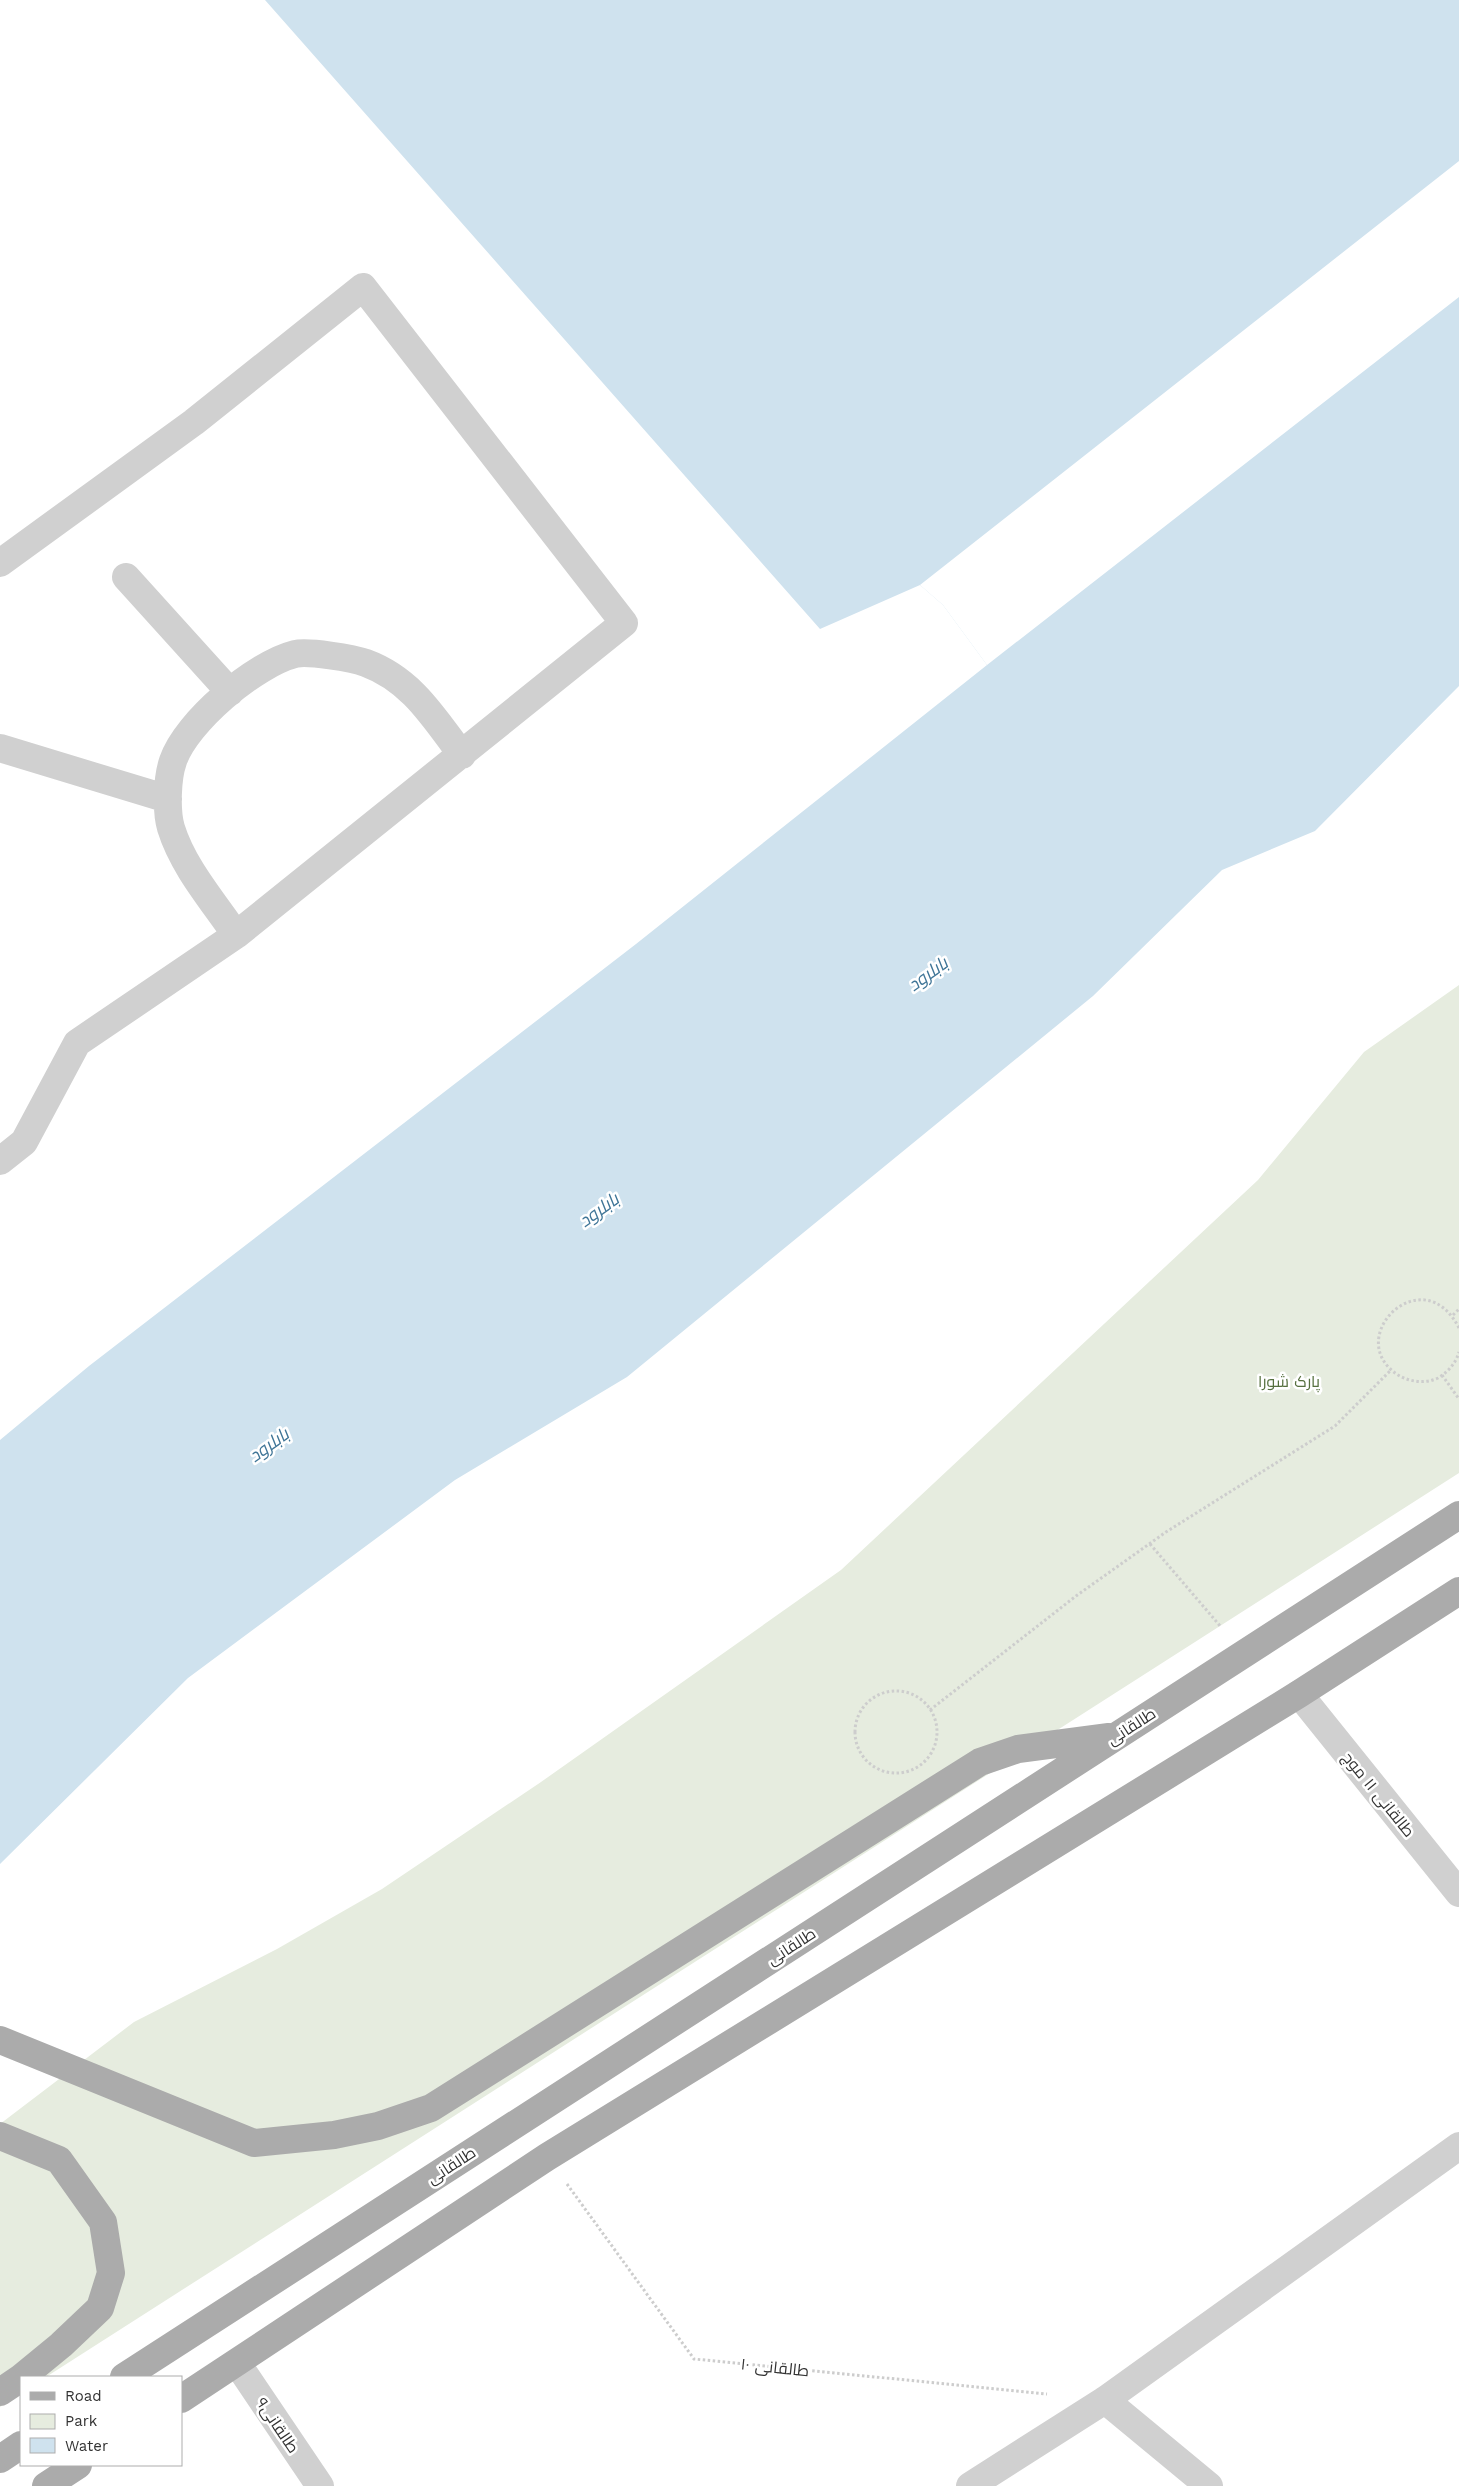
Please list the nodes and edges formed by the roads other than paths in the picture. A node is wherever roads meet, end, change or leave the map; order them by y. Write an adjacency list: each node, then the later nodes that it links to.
1 (0, 563): 5 (street)
2 (126, 577): 3 (street)
3 (230, 692): 5 (street); 6 (street)
4 (0, 748): 6 (street)
5 (462, 755): 7 (street)
6 (168, 799): 7 (street)
7 (236, 935): 8 (street)
8 (0, 1161)
9 (1459, 1515): 12 (main road, طالقانی)
10 (1459, 1591): 11 (main road)
11 (1299, 1694): 13 (street, طالقانی ۱۱ موج); 17 (main road)
12 (1117, 1736): 14 (main road); 19 (main road, طالقانی)
13 (1459, 1893)
14 (0, 2040)
15 (0, 2136): 18 (main road)
16 (1459, 2146): 23 (street)
17 (237, 2363): 22 (main road); 28 (street, طالقانی۹)
18 (24, 2376)
19 (126, 2376)
20 (20, 2379): 21 (main road)
21 (0, 2392)
22 (182, 2398)
23 (1105, 2400): 29 (street); 30 (street)
24 (20, 2446): 25 (main road)
25 (0, 2459)
26 (76, 2466): 27 (main road)
27 (46, 2486)
28 (320, 2486)
29 (970, 2486)
30 (1208, 2486)

